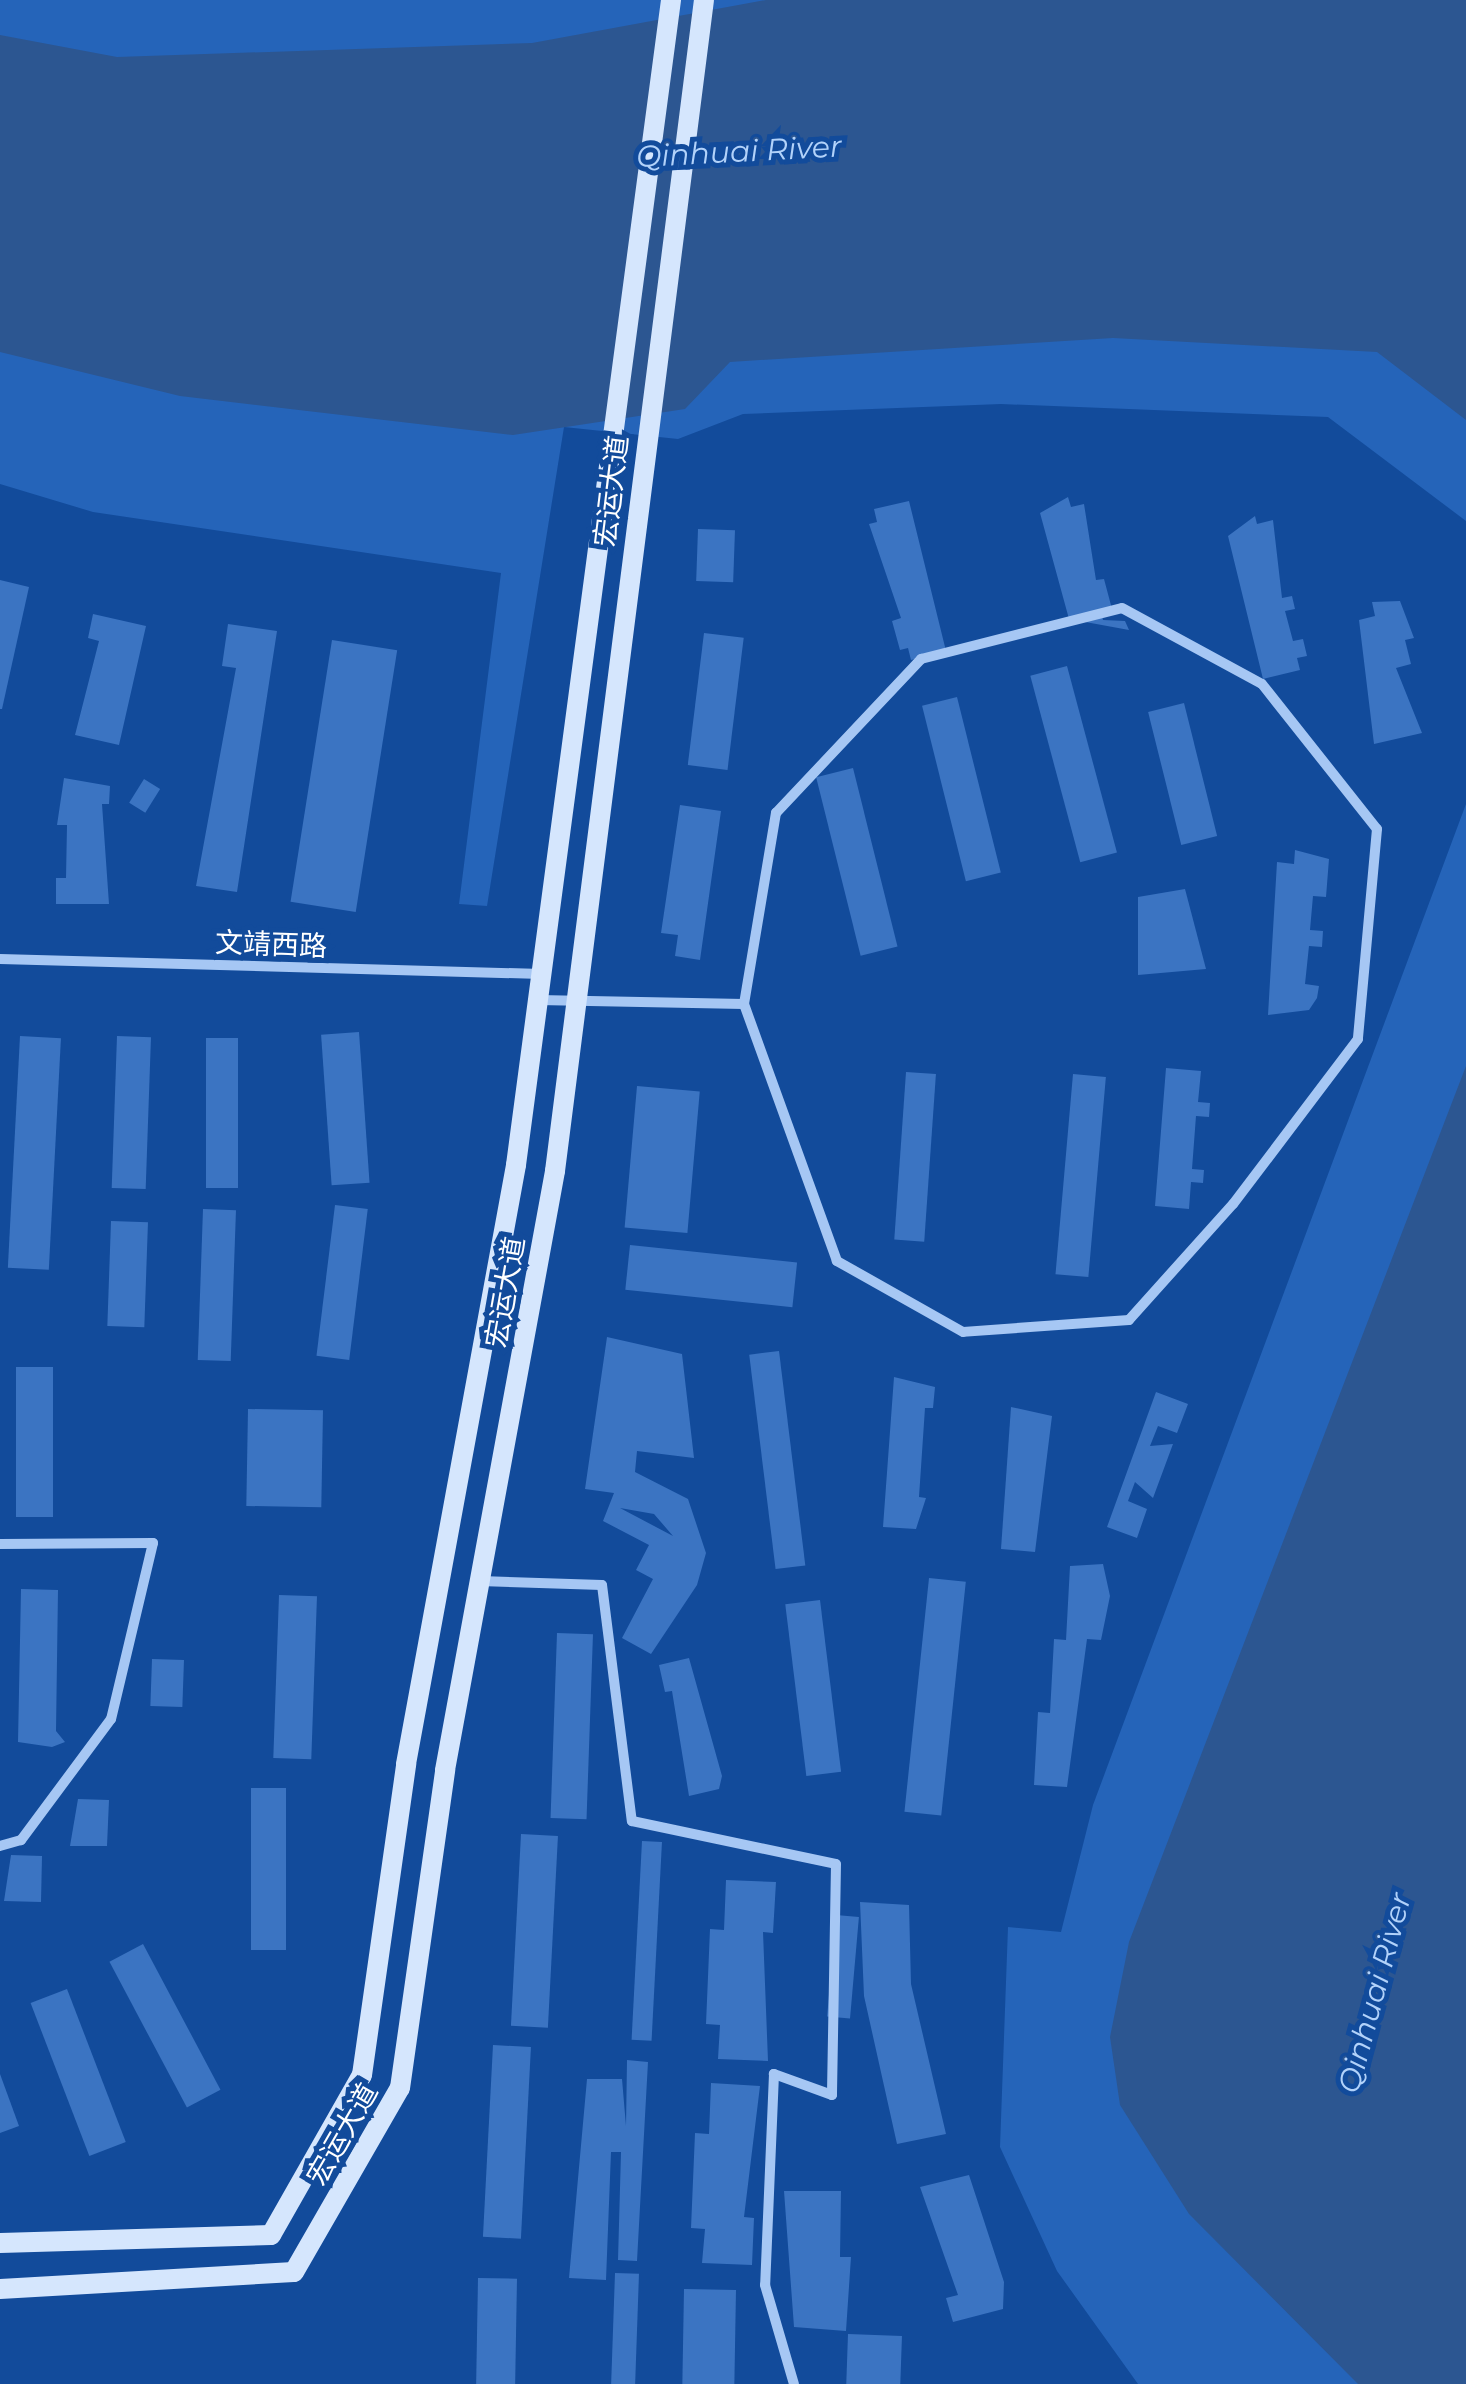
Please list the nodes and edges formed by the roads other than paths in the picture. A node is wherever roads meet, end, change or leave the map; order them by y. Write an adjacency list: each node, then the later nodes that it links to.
1 (672, 0): 4 (main road, 宏运大道)
2 (704, 0): 6 (main road, 宏运大道)
3 (0, 958): 4 (street, 文靖西路)
4 (542, 974): 5 (main road, 宏运大道)
5 (538, 1000): 6 (street); 11 (main road, 宏运大道)
6 (572, 1001): 7 (street); 9 (main road, 宏运大道)
7 (744, 1004): 7 (street)
8 (0, 1544): 10 (street)
9 (480, 1581): 12 (main road, 宏运大道); 13 (street)
10 (0, 1846)
11 (0, 2244)
12 (0, 2290)
13 (794, 2384)

